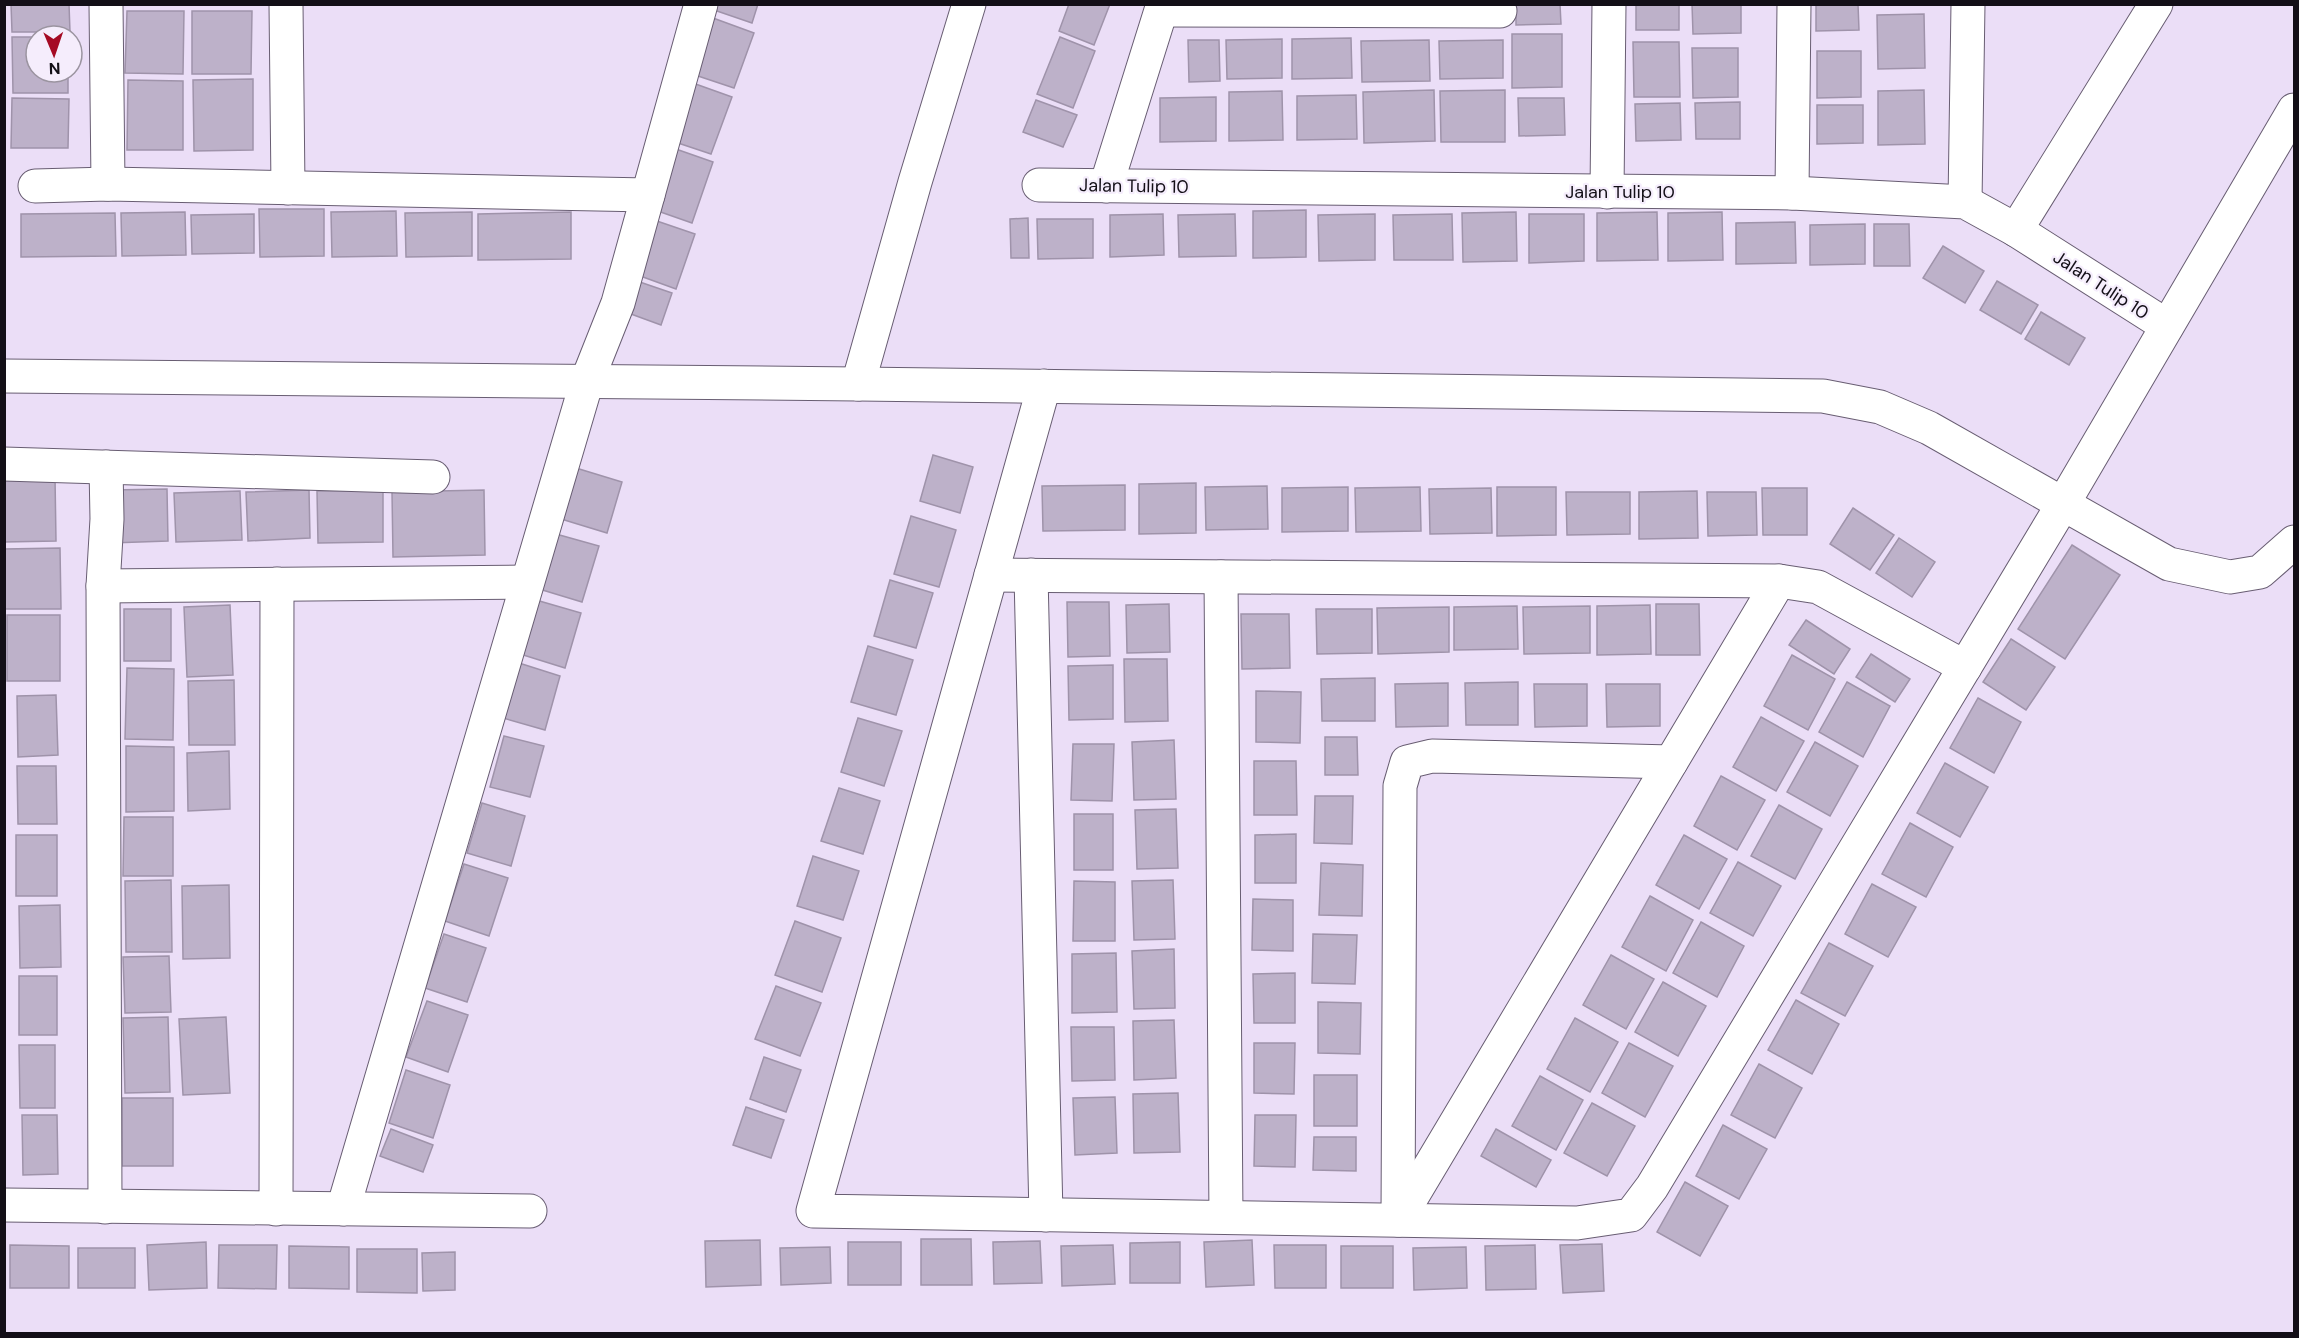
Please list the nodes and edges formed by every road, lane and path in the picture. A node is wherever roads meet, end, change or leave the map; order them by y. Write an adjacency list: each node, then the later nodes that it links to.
1 (106, 4): 13 (street)
2 (286, 4): 17 (street)
3 (701, 4): 20 (street)
4 (969, 4): 26 (street)
5 (1609, 4): 18 (street)
6 (1794, 4): 19 (street)
7 (1968, 4): 21 (street)
8 (2156, 4): 22 (street)
9 (1163, 7): 10 (street); 16 (street)
10 (1429, 8): 11 (street)
11 (1500, 11)
12 (2295, 110): 23 (street)
13 (108, 184): 15 (street); 17 (street)
14 (1039, 185): 16 (street, Jalan Tulip 10)
15 (35, 186)
16 (1106, 186): 18 (street, Jalan Tulip 10)
17 (288, 188): 20 (street)
18 (1607, 192): 19 (street, Jalan Tulip 10)
19 (1792, 193): 21 (street, Jalan Tulip 10)
20 (648, 195): 25 (street)
21 (1965, 202): 22 (street, Jalan Tulip 10)
22 (2016, 230): 23 (street, Jalan Tulip 10)
23 (2167, 326): 31 (street)
24 (4, 376): 25 (street)
25 (587, 381): 26 (street); 37 (street)
26 (858, 384): 27 (street)
27 (1044, 386): 31 (street); 33 (street)
28 (4, 464): 29 (street)
29 (106, 467): 30 (street); 39 (street)
30 (433, 477)
31 (2063, 504): 32 (street); 40 (street)
32 (2295, 542)
33 (992, 575): 34 (street); 47 (street)
34 (1031, 575): 35 (street); 47 (street)
35 (1221, 577): 36 (street); 48 (street)
36 (1779, 581): 40 (street); 41 (street)
37 (527, 582): 38 (street); 45 (street)
38 (277, 584): 39 (street); 44 (street)
39 (102, 586): 43 (street)
40 (1965, 667): 49 (street)
41 (1671, 762): 49 (street); 49 (street)
42 (4, 1205): 43 (street)
43 (105, 1208): 44 (street)
44 (276, 1209): 45 (street)
45 (343, 1209): 46 (street)
46 (530, 1211)
47 (1046, 1215): 48 (street)
48 (1226, 1217): 49 (street)
49 (1398, 1220)

